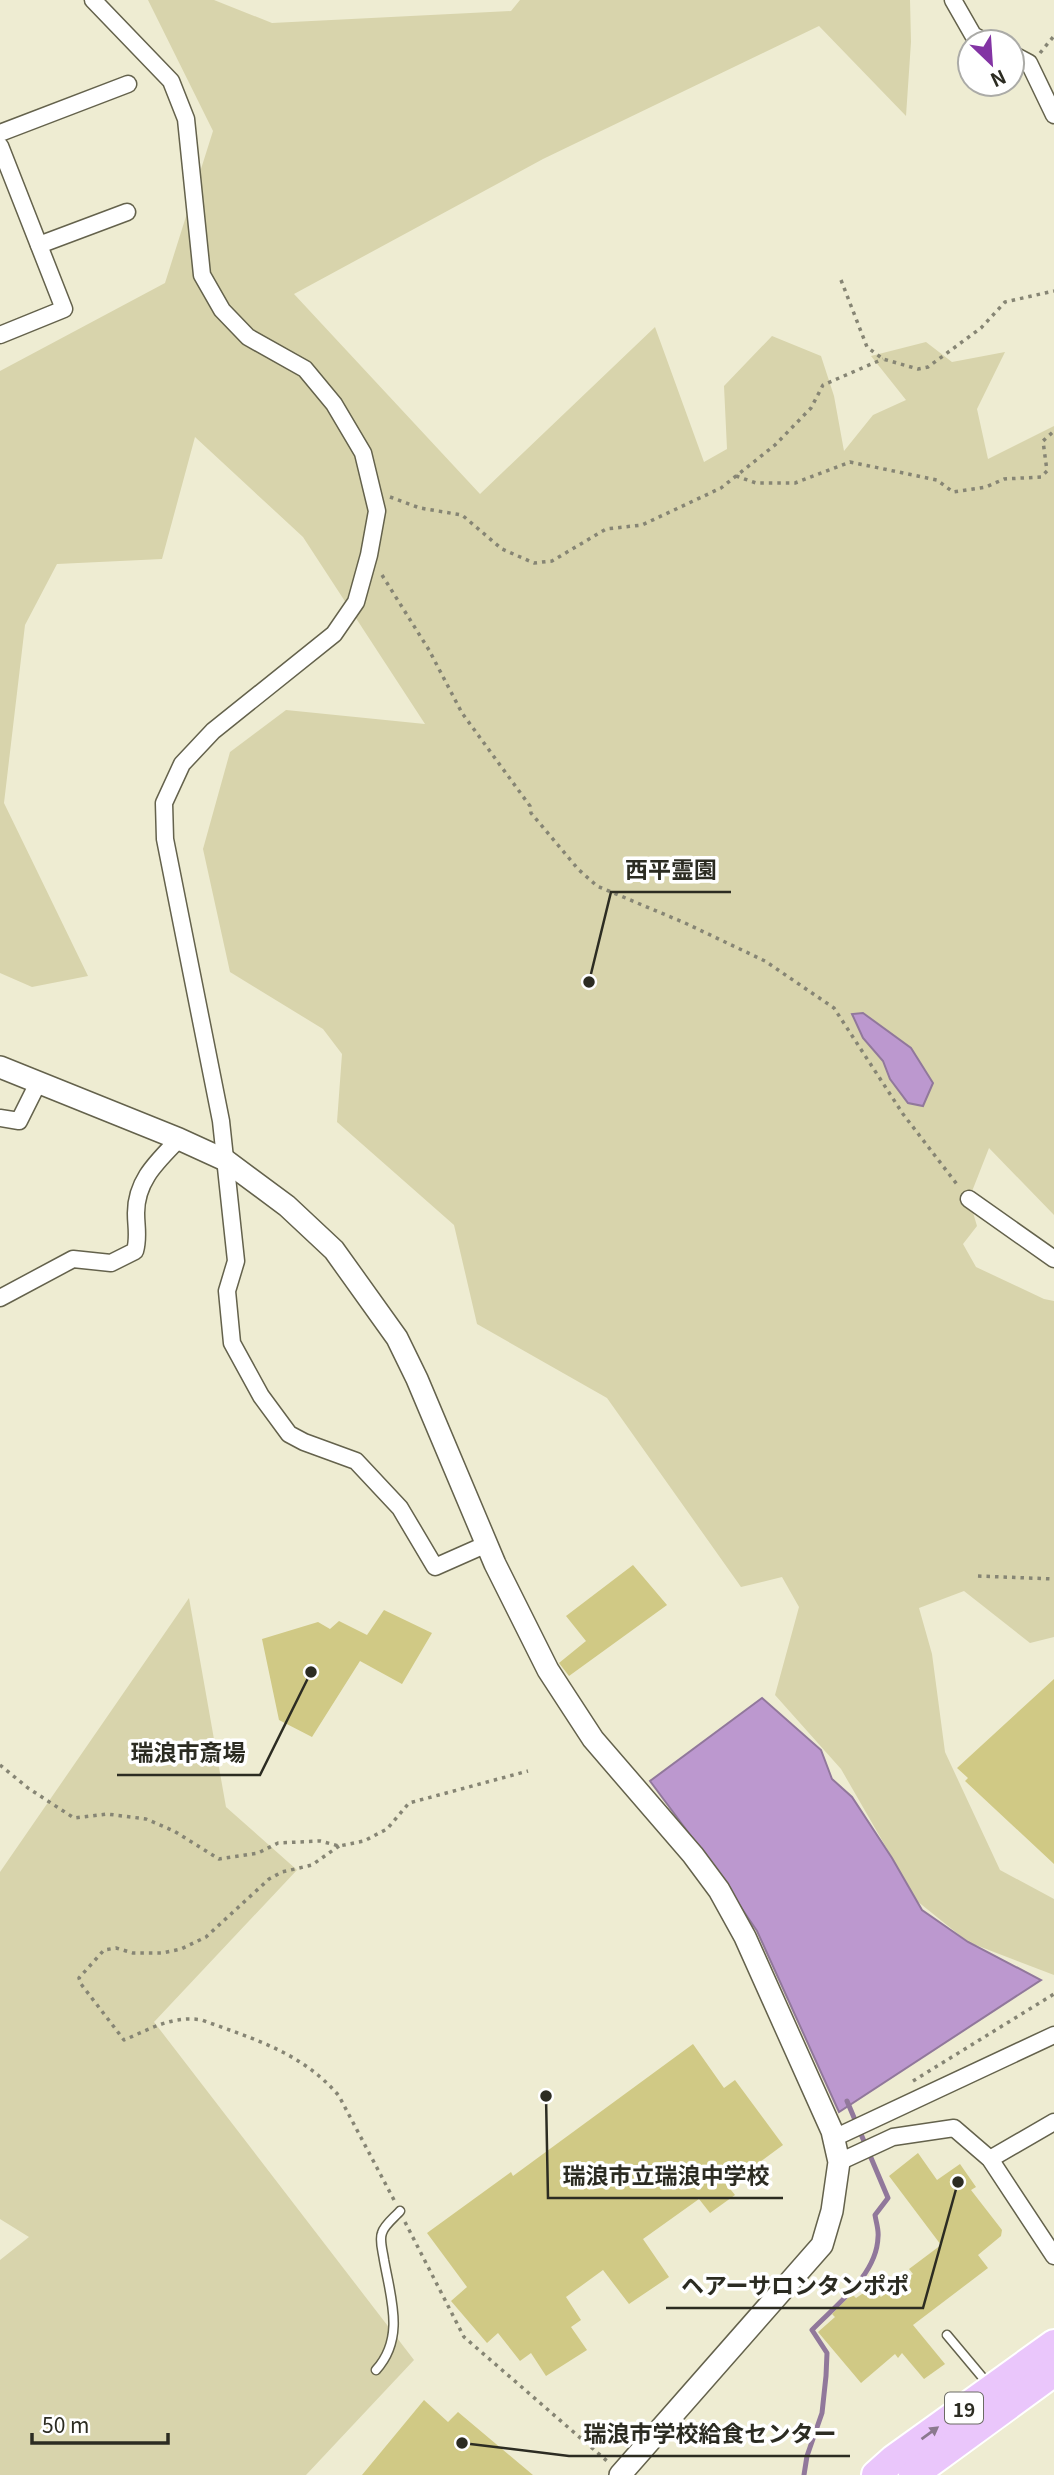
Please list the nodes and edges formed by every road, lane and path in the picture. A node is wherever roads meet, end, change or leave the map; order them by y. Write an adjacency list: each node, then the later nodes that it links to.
1 (93, 0): 19 (street)
2 (953, 0): 3 (street)
3 (969, 28)
4 (1054, 36): 6 (path)
5 (1026, 61): 6 (street)
6 (1029, 63): 8 (street)
7 (128, 84): 9 (street)
8 (1054, 116)
9 (0, 133)
10 (0, 146): 12 (street)
11 (127, 212): 12 (street)
12 (39, 245): 15 (street)
13 (841, 280): 16 (path)
14 (1054, 290): 16 (path)
15 (0, 335)
16 (883, 359): 18 (path)
17 (1054, 431): 18 (path)
18 (735, 476): 19 (path)
19 (372, 491): 20 (street)
20 (369, 555): 25 (street); 26 (path)
21 (0, 1067): 22 (street)
22 (38, 1083): 23 (street); 24 (street)
23 (0, 1118)
24 (179, 1139): 25 (street); 28 (street)
25 (225, 1160): 29 (street); 29 (street)
26 (969, 1199): 27 (street)
27 (1054, 1259)
28 (0, 1298)
29 (487, 1544): 39 (street)
30 (978, 1576): 31 (path)
31 (1054, 1579)
32 (0, 1765): 34 (path)
33 (528, 1771): 34 (path)
34 (339, 1846): 42 (path)
35 (1054, 1994): 37 (path)
36 (1054, 2035): 39 (street)
37 (902, 2088)
38 (1054, 2122): 40 (street)
39 (834, 2138): 41 (street)
40 (990, 2159): 41 (street); 43 (street)
41 (839, 2162): 49 (street)
42 (400, 2211): 46 (lane); 49 (path)
43 (1054, 2256)
44 (947, 2335): 48 (lane)
45 (1054, 2344): 48 (highway, 19)
46 (376, 2370)
47 (1054, 2372): 51 (highway, 19)
48 (992, 2388): 50 (highway, 19, one-way to 48)
49 (620, 2474)
50 (876, 2475)
51 (913, 2475)

